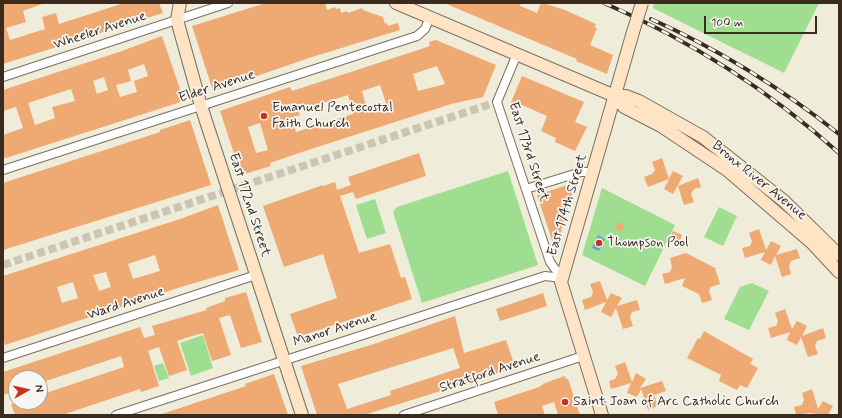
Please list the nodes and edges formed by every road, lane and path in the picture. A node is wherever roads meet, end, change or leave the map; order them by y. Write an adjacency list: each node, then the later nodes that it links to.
1 (180, 3): 6 (main road, East 172nd Street)
2 (228, 3): 6 (street, Wheeler Avenue)
3 (396, 3): 5 (main road, Bronx River Avenue)
4 (642, 3): 9 (main road, East 174th Street, bridge)
5 (430, 17): 7 (main road, Bronx River Avenue); 10 (street, Elder Avenue)
6 (177, 20): 8 (street, Wheeler Avenue); 10 (main road, East 172nd Street)
7 (517, 54): 9 (main road, Bronx River Avenue); 13 (street, East 173rd Street)
8 (3, 77)
9 (615, 96): 12 (main road, East 174th Street); 14 (main road, Bronx River Avenue); 15 (main road, Bronx River Avenue)
10 (201, 106): 11 (street, Elder Avenue); 16 (main road, East 172nd Street)
11 (3, 170)
12 (593, 172): 13 (street); 17 (main road, East 174th Street)
13 (526, 189): 17 (street, East 173rd Street)
14 (839, 255)
15 (839, 272)
16 (256, 275): 19 (street, Ward Avenue); 20 (main road, East 172nd Street)
17 (562, 278): 18 (main road, East 174th Street); 20 (street, Manor Avenue)
18 (583, 356): 23 (street, Stratford Avenue); 24 (main road, East 174th Street)
19 (3, 358)
20 (284, 360): 21 (street, Manor Avenue); 22 (main road, East 172nd Street)
21 (116, 415)
22 (302, 415)
23 (404, 415)
24 (602, 415)

